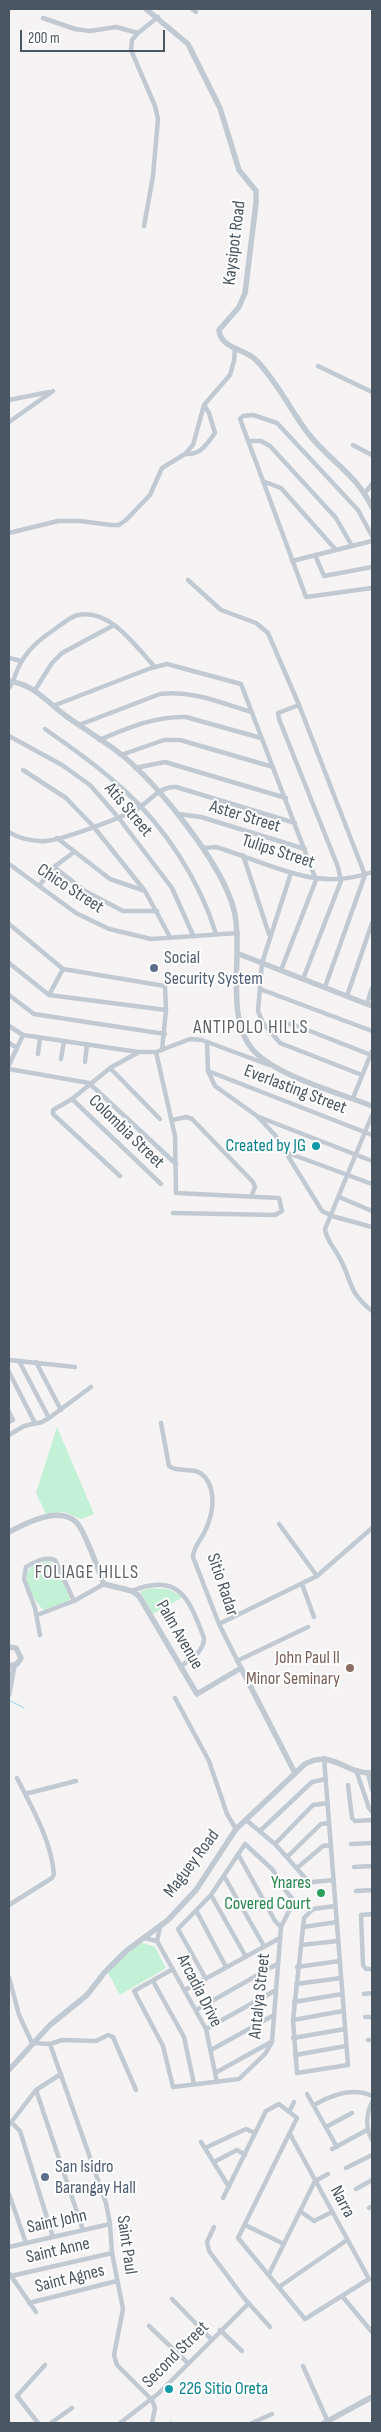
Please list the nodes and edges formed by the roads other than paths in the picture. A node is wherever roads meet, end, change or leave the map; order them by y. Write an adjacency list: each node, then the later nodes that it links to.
1 (146, 9): 4 (street, Kaysipot Road)
2 (192, 9): 3 (street)
3 (196, 12)
4 (158, 17): 6 (street); 8 (street, Kaysipot Road)
5 (44, 18): 6 (street)
6 (138, 33): 7 (street)
7 (144, 226)
8 (235, 348): 12 (street); 20 (street, Kaysipot Road)
9 (318, 366): 10 (street)
10 (372, 392)
11 (9, 400): 13 (street)
12 (204, 405): 16 (street); 16 (street)
13 (9, 420)
14 (249, 441): 18 (street); 23 (street); 25 (street)
15 (353, 445): 17 (street)
16 (185, 454): 22 (street)
17 (372, 455)
18 (265, 482): 26 (street); 28 (street)
19 (372, 484): 20 (street)
20 (365, 493): 21 (street, Kaysipot Road)
21 (372, 507)
22 (9, 533)
23 (372, 536)
24 (372, 542): 25 (street)
25 (352, 546): 26 (street)
26 (336, 550): 27 (street)
27 (315, 555): 28 (street); 29 (street)
28 (292, 561): 31 (street)
29 (372, 567)
30 (188, 580): 39 (street)
31 (372, 588)
32 (114, 625): 34 (street); 35 (street); 38 (street)
33 (9, 658): 34 (street)
34 (21, 661): 36 (street)
35 (155, 667): 40 (street); 41 (street)
36 (11, 682): 37 (street); 38 (street)
37 (9, 688)
38 (35, 690): 40 (street)
39 (299, 705): 68 (street); 70 (street)
40 (53, 706): 42 (street)
41 (251, 712): 42 (street); 45 (street)
42 (79, 725): 46 (street)
43 (45, 729): 53 (street)
44 (9, 736): 55 (street, Atis Street)
45 (261, 738): 46 (street); 48 (street)
46 (99, 740): 47 (street)
47 (121, 755): 48 (street); 49 (street)
48 (274, 767): 52 (street)
49 (135, 768): 51 (street); 52 (street)
50 (24, 770): 57 (street)
51 (158, 792): 53 (street); 54 (street); 56 (street)
52 (286, 798): 56 (street)
53 (140, 807): 55 (street); 77 (street)
54 (176, 814): 60 (street); 61 (street, Aster Street)
55 (118, 817): 57 (street); 78 (street, Atis Street)
56 (295, 823): 61 (street)
57 (94, 826): 59 (street); 72 (street)
58 (9, 832): 59 (street)
59 (57, 838): 62 (street)
60 (204, 848): 63 (street, Tulips Street); 76 (street)
61 (306, 849): 69 (street)
62 (74, 852): 65 (street); 72 (street)
63 (243, 855): 66 (street, Tulips Street); 79 (street)
64 (9, 864): 71 (street, Chico Street)
65 (54, 867): 71 (street); 73 (street)
66 (291, 872): 69 (street, Tulips Street); 79 (street)
67 (372, 872): 68 (street, Tulips Street)
68 (365, 875): 70 (street, Tulips Street); 87 (street)
69 (316, 880): 70 (street, Tulips Street); 85 (street)
70 (341, 880): 86 (street)
71 (39, 886): 80 (street, Chico Street)
72 (145, 891): 73 (street)
73 (157, 911): 80 (street)
74 (372, 923): 92 (street)
75 (9, 924): 84 (street)
76 (238, 933): 77 (street, Chico Street); 81 (street)
77 (216, 934): 78 (street, Chico Street)
78 (193, 935): 80 (street, Chico Street)
79 (270, 935): 83 (street)
80 (170, 937)
81 (239, 954): 83 (street); 114 (street)
82 (9, 963): 91 (street)
83 (262, 963): 85 (street); 89 (street)
84 (63, 970): 91 (street); 94 (street)
85 (281, 970): 86 (street)
86 (303, 979): 87 (street)
87 (325, 988): 92 (street)
88 (372, 988): 93 (street)
89 (260, 989): 96 (street); 97 (street)
90 (9, 995): 98 (street)
91 (49, 995): 94 (street)
92 (347, 996): 93 (street)
93 (369, 1005)
94 (166, 1010): 98 (street)
95 (9, 1026): 99 (street)
96 (372, 1031)
97 (270, 1033): 109 (street); 118 (street)
98 (165, 1034): 106 (street)
99 (23, 1035): 100 (street); 105 (street)
100 (40, 1038): 101 (street); 110 (street)
101 (64, 1041): 104 (street); 111 (street)
102 (207, 1042): 106 (street); 114 (street); 117 (street)
103 (9, 1043): 105 (street)
104 (86, 1044): 107 (street); 112 (street)
105 (18, 1048): 113 (street)
106 (162, 1050): 108 (street)
107 (139, 1052): 108 (street); 115 (street)
108 (156, 1052): 126 (street)
109 (372, 1053): 118 (street)
110 (38, 1054)
111 (61, 1059)
112 (85, 1062)
113 (9, 1065)
114 (270, 1066): 120 (street)
115 (110, 1068): 119 (street); 125 (street)
116 (9, 1069): 119 (street)
117 (208, 1071): 124 (street); 127 (street, Everlasting Street)
118 (362, 1075): 120 (street)
119 (89, 1083): 121 (street); 132 (street)
120 (353, 1098): 122 (street)
121 (72, 1099): 134 (street); 135 (street, Colombia Street)
122 (372, 1106)
123 (372, 1115): 127 (street)
124 (257, 1116): 129 (street); 130 (street)
125 (160, 1119)
126 (172, 1120): 132 (street); 137 (street)
127 (366, 1132): 128 (street, Everlasting Street); 130 (street)
128 (372, 1135)
129 (288, 1153): 133 (street); 141 (street)
130 (357, 1155): 131 (street); 133 (street)
131 (372, 1161)
132 (176, 1164): 137 (street)
133 (349, 1174): 136 (street); 138 (street)
134 (120, 1176)
135 (161, 1184)
136 (372, 1184)
137 (251, 1197): 140 (street)
138 (339, 1197): 139 (street); 141 (street)
139 (372, 1211)
140 (173, 1212)
141 (332, 1216): 142 (street); 143 (street)
142 (372, 1227)
143 (372, 1311)
144 (9, 1360): 145 (street)
145 (20, 1361): 146 (street); 152 (street)
146 (36, 1362): 147 (street); 150 (street)
147 (75, 1367)
148 (9, 1372): 154 (street)
149 (91, 1387): 150 (street)
150 (61, 1410): 152 (street)
151 (9, 1412): 153 (street)
152 (49, 1418): 154 (street)
153 (9, 1422)
154 (36, 1423): 156 (street)
155 (161, 1423): 167 (street, Sitio Radar)
156 (9, 1435)
157 (279, 1524): 160 (street)
158 (372, 1528): 160 (street)
159 (9, 1532): 161 (street)
160 (318, 1576): 162 (street)
161 (104, 1584): 163 (street, Palm Avenue); 164 (street)
162 (302, 1584): 166 (street); 167 (street)
163 (132, 1591): 173 (street, Palm Avenue); 173 (street)
164 (74, 1601): 165 (street); 165 (street)
165 (37, 1615): 169 (street)
166 (314, 1617)
167 (219, 1624): 171 (street, Sitio Radar)
168 (308, 1627): 171 (street)
169 (40, 1635)
170 (9, 1646): 172 (street)
171 (238, 1660): 174 (street, Sitio Radar)
172 (11, 1666): 175 (street)
173 (180, 1667): 174 (street, Palm Avenue)
174 (241, 1668): 179 (street, Sitio Radar)
175 (9, 1694)
176 (175, 1698): 192 (street)
177 (324, 1758): 178 (street); 179 (street, Maguey Road); 182 (street)
178 (356, 1770): 180 (street); 188 (street)
179 (295, 1773): 189 (street, Maguey Road)
180 (370, 1773): 185 (street)
181 (17, 1778): 186 (street)
182 (326, 1779): 187 (street); 193 (street)
183 (76, 1781): 186 (street)
184 (348, 1785): 190 (street)
185 (372, 1790)
186 (25, 1794): 208 (street)
187 (328, 1804): 191 (street); 195 (street)
188 (372, 1812)
189 (246, 1820): 192 (street, Maguey Road); 193 (street)
190 (372, 1820)
191 (329, 1823): 197 (street); 199 (street)
192 (236, 1829): 213 (street, Maguey Road)
193 (260, 1831): 195 (street)
194 (372, 1843): 196 (street)
195 (275, 1844): 199 (street)
196 (351, 1844)
197 (331, 1845): 202 (street); 204 (street)
198 (238, 1854): 203 (street); 214 (street); 214 (street, Antalya Street)
199 (287, 1857): 202 (street)
200 (372, 1866): 201 (street)
201 (354, 1867)
202 (297, 1868): 204 (street)
203 (224, 1876): 207 (street); 221 (street)
204 (334, 1880): 209 (street)
205 (372, 1890): 206 (street)
206 (356, 1891)
207 (211, 1895): 210 (street); 222 (street)
208 (9, 1905)
209 (336, 1906): 212 (street); 215 (street)
210 (197, 1912): 225 (street); 230 (street)
211 (372, 1914): 228 (street)
212 (337, 1922): 215 (street); 218 (street)
213 (160, 1927): 216 (street, Maguey Road); 219 (street)
214 (281, 1927): 217 (street, Antalya Street)
215 (303, 1927): 220 (street)
216 (144, 1938): 219 (street); 250 (street, Maguey Road)
217 (280, 1938): 221 (street); 224 (street, Antalya Street)
218 (338, 1941): 220 (street); 223 (street)
219 (158, 1942): 227 (street, Arcadia Drive)
220 (301, 1945): 226 (street)
221 (264, 1946): 222 (street)
222 (246, 1957): 225 (street)
223 (340, 1961): 226 (street); 231 (street)
224 (278, 1964): 235 (street, Antalya Street); 240 (street)
225 (226, 1967): 230 (street)
226 (297, 1967): 233 (street)
227 (173, 1969): 232 (street, Antalya Street); 234 (street, Arcadia Drive)
228 (372, 1969)
229 (9, 1977): 250 (street)
230 (206, 1978): 234 (street)
231 (341, 1978): 233 (street); 236 (street)
232 (153, 1981): 259 (street); 259 (street, Antalya Street)
233 (296, 1984): 239 (street)
234 (185, 1990): 240 (street, Arcadia Drive)
235 (276, 1990): 242 (street, Antalya Street); 246 (street)
236 (342, 1994): 239 (street); 241 (street)
237 (364, 1994): 238 (street)
238 (372, 1994)
239 (294, 2002): 245 (street)
240 (196, 2010): 246 (street, Arcadia Drive)
241 (343, 2010): 245 (street); 247 (street)
242 (274, 2014): 249 (street, Antalya Street); 253 (street)
243 (372, 2017): 244 (street)
244 (365, 2018)
245 (293, 2020): 248 (street)
246 (206, 2029): 253 (street, Arcadia Drive)
247 (345, 2029): 248 (street); 252 (street)
248 (293, 2038): 254 (street)
249 (272, 2042): 256 (street); 258 (street, Antalya Street)
250 (32, 2043): 251 (street); 255 (street, Maguey Road)
251 (50, 2044): 257 (street, Saint Paul); 261 (street)
252 (346, 2046): 254 (street); 254 (street)
253 (211, 2050): 256 (street, Arcadia Drive)
254 (295, 2055)
255 (9, 2070)
256 (215, 2073): 258 (street, Arcadia Drive)
257 (61, 2074): 260 (street); 290 (street, Saint Paul)
258 (217, 2082): 259 (street, Antalya Street)
259 (194, 2084)
260 (36, 2090): 269 (street); 293 (street)
261 (136, 2090)
262 (307, 2094): 266 (street)
263 (372, 2096): 266 (street)
264 (294, 2102): 267 (street)
265 (372, 2102): 271 (street)
266 (314, 2105): 270 (street)
267 (289, 2112): 272 (street); 273 (street)
268 (352, 2113): 270 (street)
269 (10, 2123): 294 (street)
270 (326, 2127): 271 (street)
271 (367, 2130): 274 (street)
272 (255, 2133): 276 (street); 277 (street)
273 (290, 2134): 283 (street, Narra); 291 (street, Narra)
274 (372, 2140)
275 (201, 2142): 276 (street)
276 (205, 2148): 279 (street)
277 (245, 2155): 279 (street); 284 (street)
278 (372, 2155): 280 (street)
279 (214, 2162): 284 (street)
280 (346, 2168)
281 (328, 2174): 283 (street)
282 (372, 2180): 285 (street)
283 (315, 2181): 288 (street); 289 (street, Narra)
284 (229, 2187): 287 (street)
285 (356, 2189)
286 (9, 2194): 296 (street)
287 (223, 2198)
288 (300, 2211): 289 (street); 297 (street)
289 (332, 2212): 295 (street, Narra)
290 (110, 2224): 293 (street, Saint John); 299 (street, Saint Paul)
291 (245, 2225): 297 (street); 301 (street, Narra)
292 (214, 2227): 307 (street)
293 (83, 2230): 294 (street, Saint John)
294 (53, 2237): 296 (street, Saint John)
295 (347, 2240): 303 (street); 304 (street, Narra)
296 (26, 2243): 298 (street, Saint John)
297 (284, 2244): 301 (street)
298 (9, 2247)
299 (112, 2253): 300 (street, Saint Anne); 302 (street, Saint Paul)
300 (10, 2274): 306 (street)
301 (268, 2274): 303 (street, Narra)
302 (117, 2281): 306 (street, Saint Agnes); 319 (street, Saint Paul)
303 (279, 2286): 304 (street, Narra)
304 (342, 2296): 312 (street)
305 (172, 2299): 313 (street)
306 (29, 2303): 308 (street)
307 (249, 2303): 310 (street); 311 (street, Second Street)
308 (36, 2312)
309 (149, 2326): 315 (street)
310 (270, 2327)
311 (220, 2330): 313 (street, Second Street); 314 (street)
312 (372, 2332)
313 (211, 2339): 315 (street, Second Street)
314 (242, 2351)
315 (188, 2363): 319 (street, Second Street)
316 (45, 2365): 322 (street)
317 (304, 2366): 327 (street)
318 (372, 2397): 327 (street)
319 (152, 2400): 324 (street, Second Street); 325 (street)
320 (72, 2408): 323 (street)
321 (272, 2414): 326 (street)
322 (38, 2423)
323 (51, 2423)
324 (120, 2423)
325 (152, 2423)
326 (252, 2423)
327 (326, 2423)

